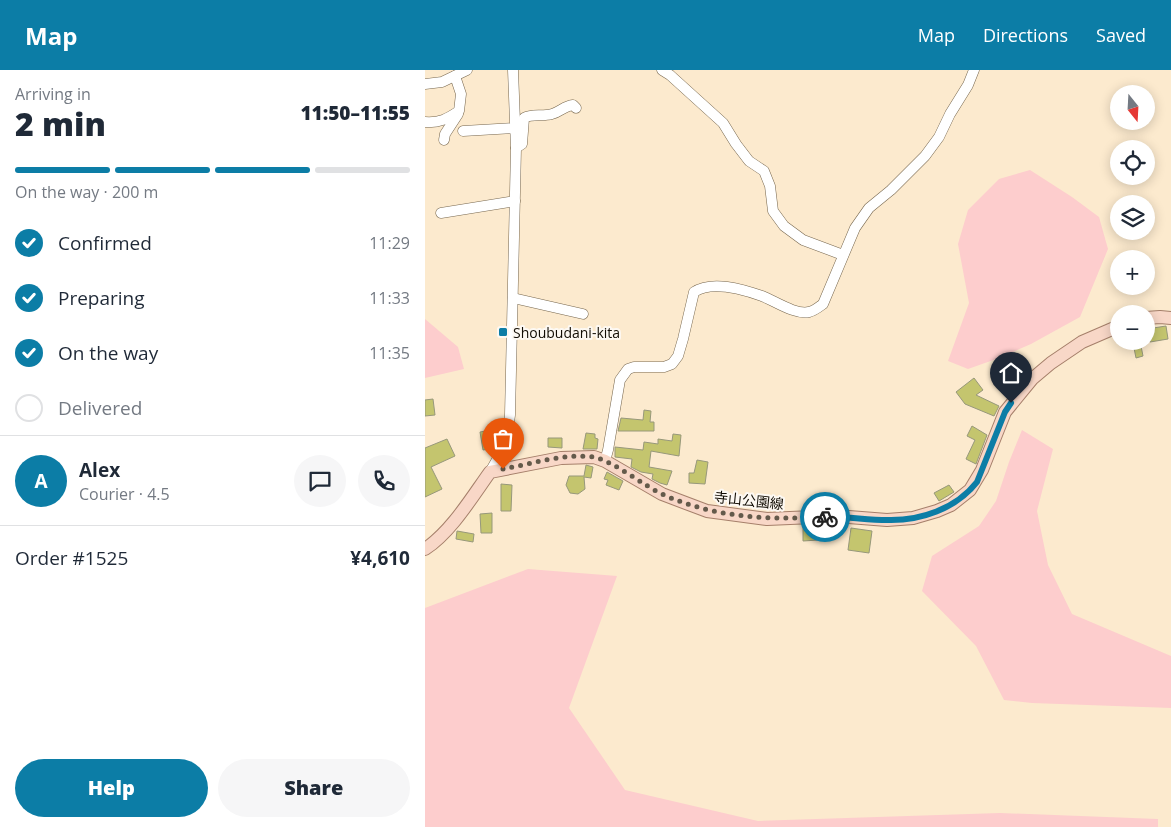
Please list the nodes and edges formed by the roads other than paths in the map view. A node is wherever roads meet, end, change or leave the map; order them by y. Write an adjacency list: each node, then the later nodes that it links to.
1 (467, 70): 5 (street)
2 (513, 70): 10 (street)
3 (662, 70): 16 (street)
4 (974, 70): 16 (street)
5 (455, 76): 6 (street); 8 (street)
6 (425, 84)
7 (576, 108): 13 (street)
8 (459, 111): 9 (street); 12 (street)
9 (425, 122)
10 (515, 128): 11 (street); 13 (street)
11 (463, 131)
12 (444, 140)
13 (515, 148): 14 (street)
14 (515, 202): 15 (street); 17 (street)
15 (441, 213)
16 (843, 255): 22 (street)
17 (513, 298): 18 (street); 23 (street)
18 (583, 314)
19 (1155, 317): 20 (main road)
20 (1171, 318)
21 (1110, 330): 22 (main road, 寺山公園線)
22 (605, 461): 23 (main road, 寺山公園線)
23 (490, 472): 24 (main road)
24 (425, 549)

